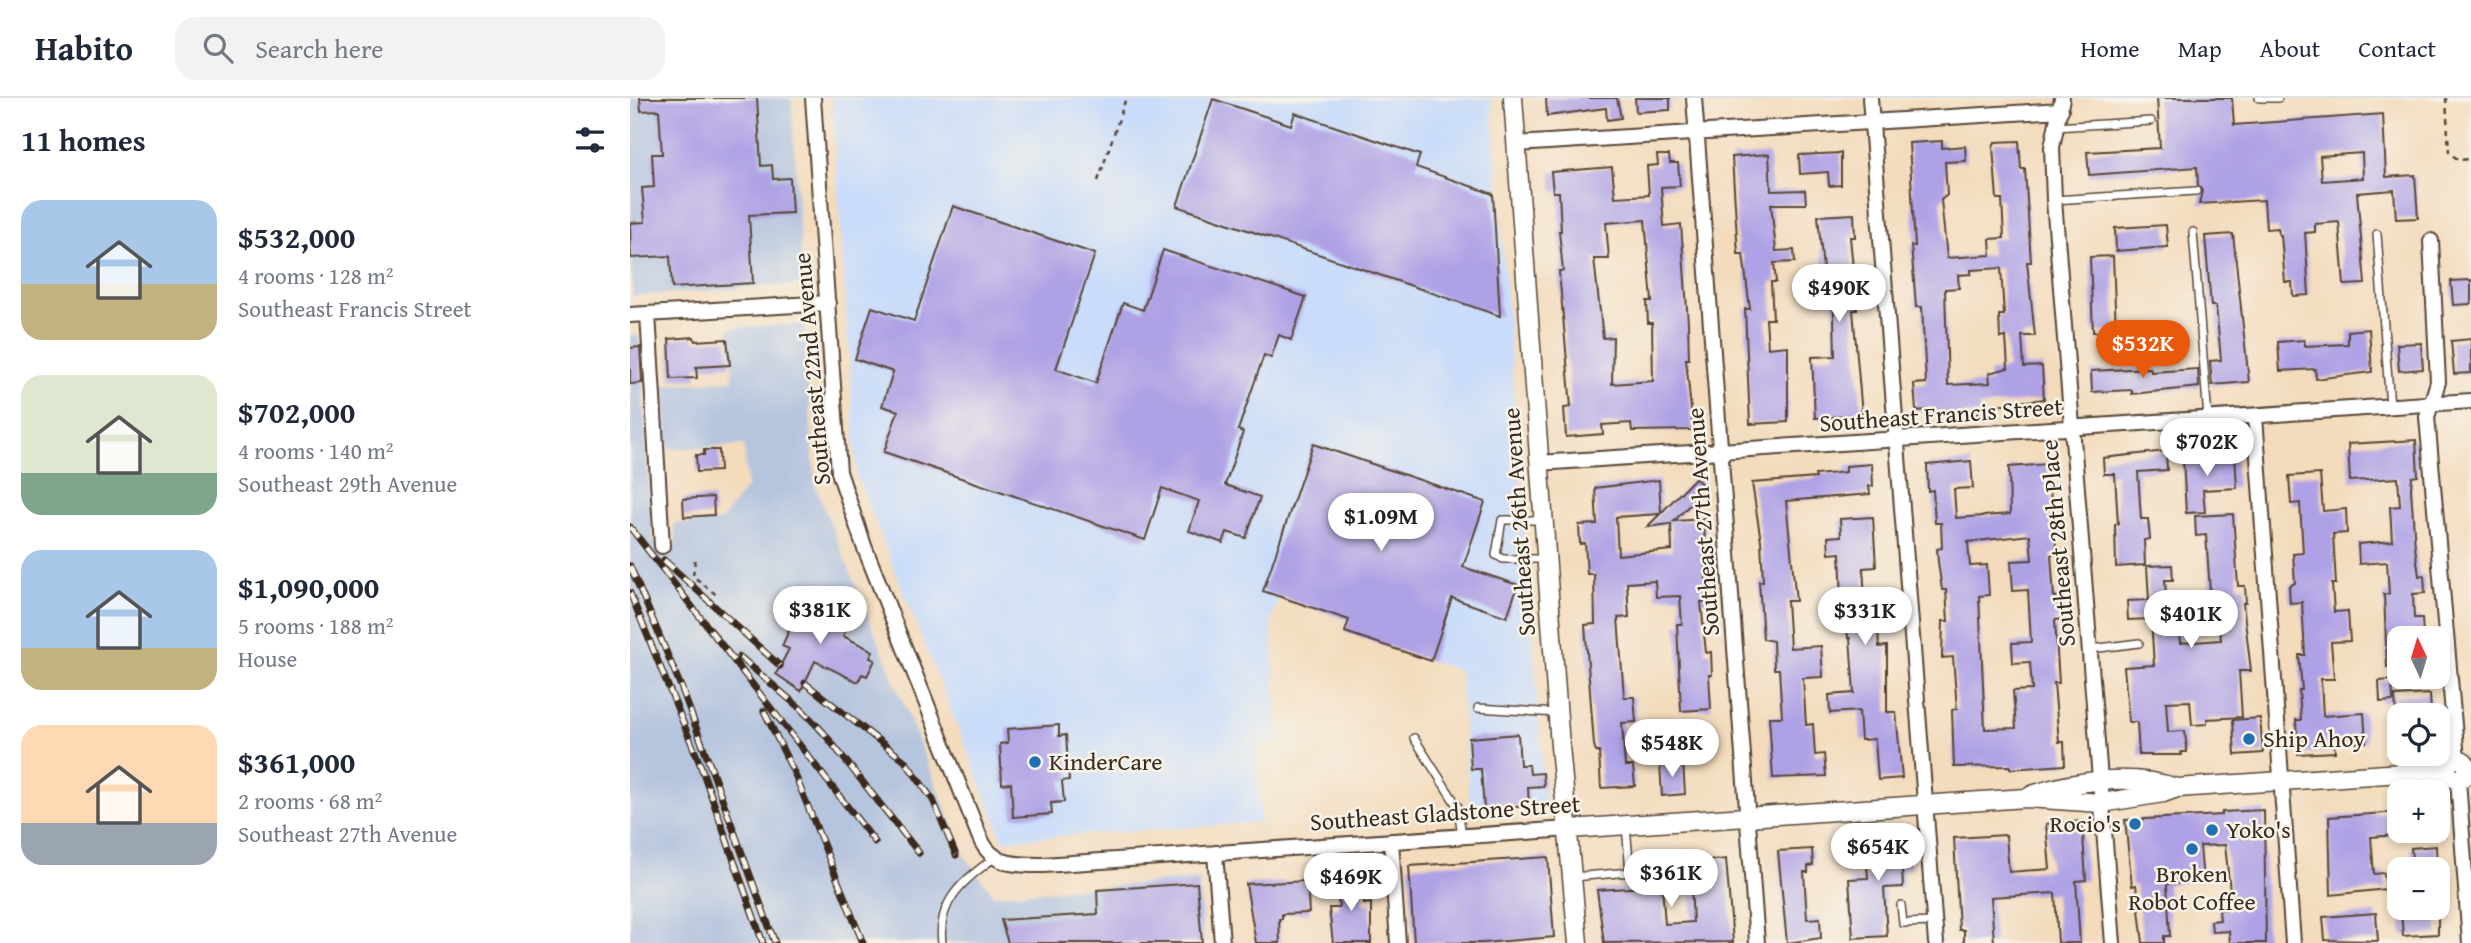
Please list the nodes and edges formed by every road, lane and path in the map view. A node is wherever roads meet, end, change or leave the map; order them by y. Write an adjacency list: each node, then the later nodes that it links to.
1 (813, 98): 22 (street, Southeast 22nd Avenue)
2 (1126, 98): 16 (path)
3 (1513, 98): 14 (street, Southeast 26th Avenue)
4 (1695, 98): 13 (street, Southeast 27th Avenue)
5 (1870, 98): 10 (street)
6 (2259, 98): 7 (lane)
7 (2278, 98)
8 (2448, 99): 15 (path)
9 (2061, 104): 10 (street); 12 (street, Southeast 28th Place)
10 (1871, 121): 13 (street); 31 (street)
11 (2151, 121): 12 (lane)
12 (2056, 127): 18 (street, Southeast 28th Place)
13 (1697, 132): 14 (street); 32 (street, Southeast 27th Avenue)
14 (1516, 144): 33 (street, Southeast 26th Avenue)
15 (2471, 159)
16 (1098, 181)
17 (2196, 191): 18 (lane)
18 (2054, 200): 30 (street, Southeast 28th Place)
19 (2193, 232): 29 (lane)
20 (2377, 234): 27 (lane)
21 (2431, 241): 26 (street)
22 (828, 303): 23 (street); 57 (street, Southeast 22nd Avenue)
23 (648, 314): 24 (street); 35 (street)
24 (630, 315)
25 (2471, 401): 26 (street, Southeast Francis Street)
26 (2429, 404): 27 (street, Southeast Francis Street); 44 (street)
27 (2390, 406): 28 (street, Southeast Francis Street)
28 (2255, 416): 29 (street, Southeast Francis Street); 46 (street)
29 (2208, 419): 30 (street, Southeast Francis Street)
30 (2070, 429): 31 (street, Southeast Francis Street); 40 (street, Southeast 28th Place)
31 (1896, 440): 32 (street, Southeast Francis Street); 50 (street)
32 (1720, 452): 33 (street, Southeast Francis Street); 51 (street, Southeast 27th Avenue)
33 (1539, 463): 34 (street, Southeast 26th Avenue)
34 (1544, 520): 36 (street, Southeast 26th Avenue); 36 (lane)
35 (662, 546)
36 (1546, 559): 42 (street, Southeast 26th Avenue)
37 (695, 560): 38 (path)
38 (719, 597)
39 (2139, 643): 40 (lane)
40 (2091, 649): 45 (street, Southeast 28th Place)
41 (1478, 708): 42 (lane)
42 (1558, 713): 53 (street, Southeast 26th Avenue)
43 (1414, 738): 54 (lane)
44 (2460, 769): 46 (street, Southeast Gladstone Street); 69 (street)
45 (2101, 781): 47 (street, Southeast Gladstone Street); 48 (street, Southeast Gladstone Street); 49 (street, Southeast 28th Place)
46 (2281, 781): 47 (street, Southeast Gladstone Street); 68 (street)
47 (2177, 788): 49 (street, Southeast Gladstone Street)
48 (2026, 798): 49 (street, Southeast Gladstone Street); 50 (street, Southeast Gladstone Street)
49 (2102, 803): 67 (street, Southeast 28th Place)
50 (1923, 806): 51 (street, Southeast Gladstone Street); 60 (street)
51 (1747, 817): 52 (street, Southeast Gladstone Street); 65 (street, Southeast 27th Avenue)
52 (1626, 825): 53 (street, Southeast Gladstone Street); 58 (lane)
53 (1569, 829): 54 (street, Southeast Gladstone Street); 58 (street, Southeast 26th Avenue)
54 (1462, 836): 55 (street, Southeast Gladstone Street)
55 (1391, 841): 56 (street, Southeast Gladstone Street); 63 (street)
56 (1215, 853): 57 (street, Southeast Gladstone Street); 62 (street)
57 (994, 859): 61 (lane)
58 (1573, 877): 64 (street, Southeast 26th Avenue)
59 (1901, 905): 60 (lane)
60 (1934, 922): 66 (street)
61 (942, 943)
62 (1222, 943)
63 (1398, 943)
64 (1578, 943)
65 (1757, 943)
66 (1936, 943)
67 (2113, 943)
68 (2293, 943)
69 (2470, 943)

